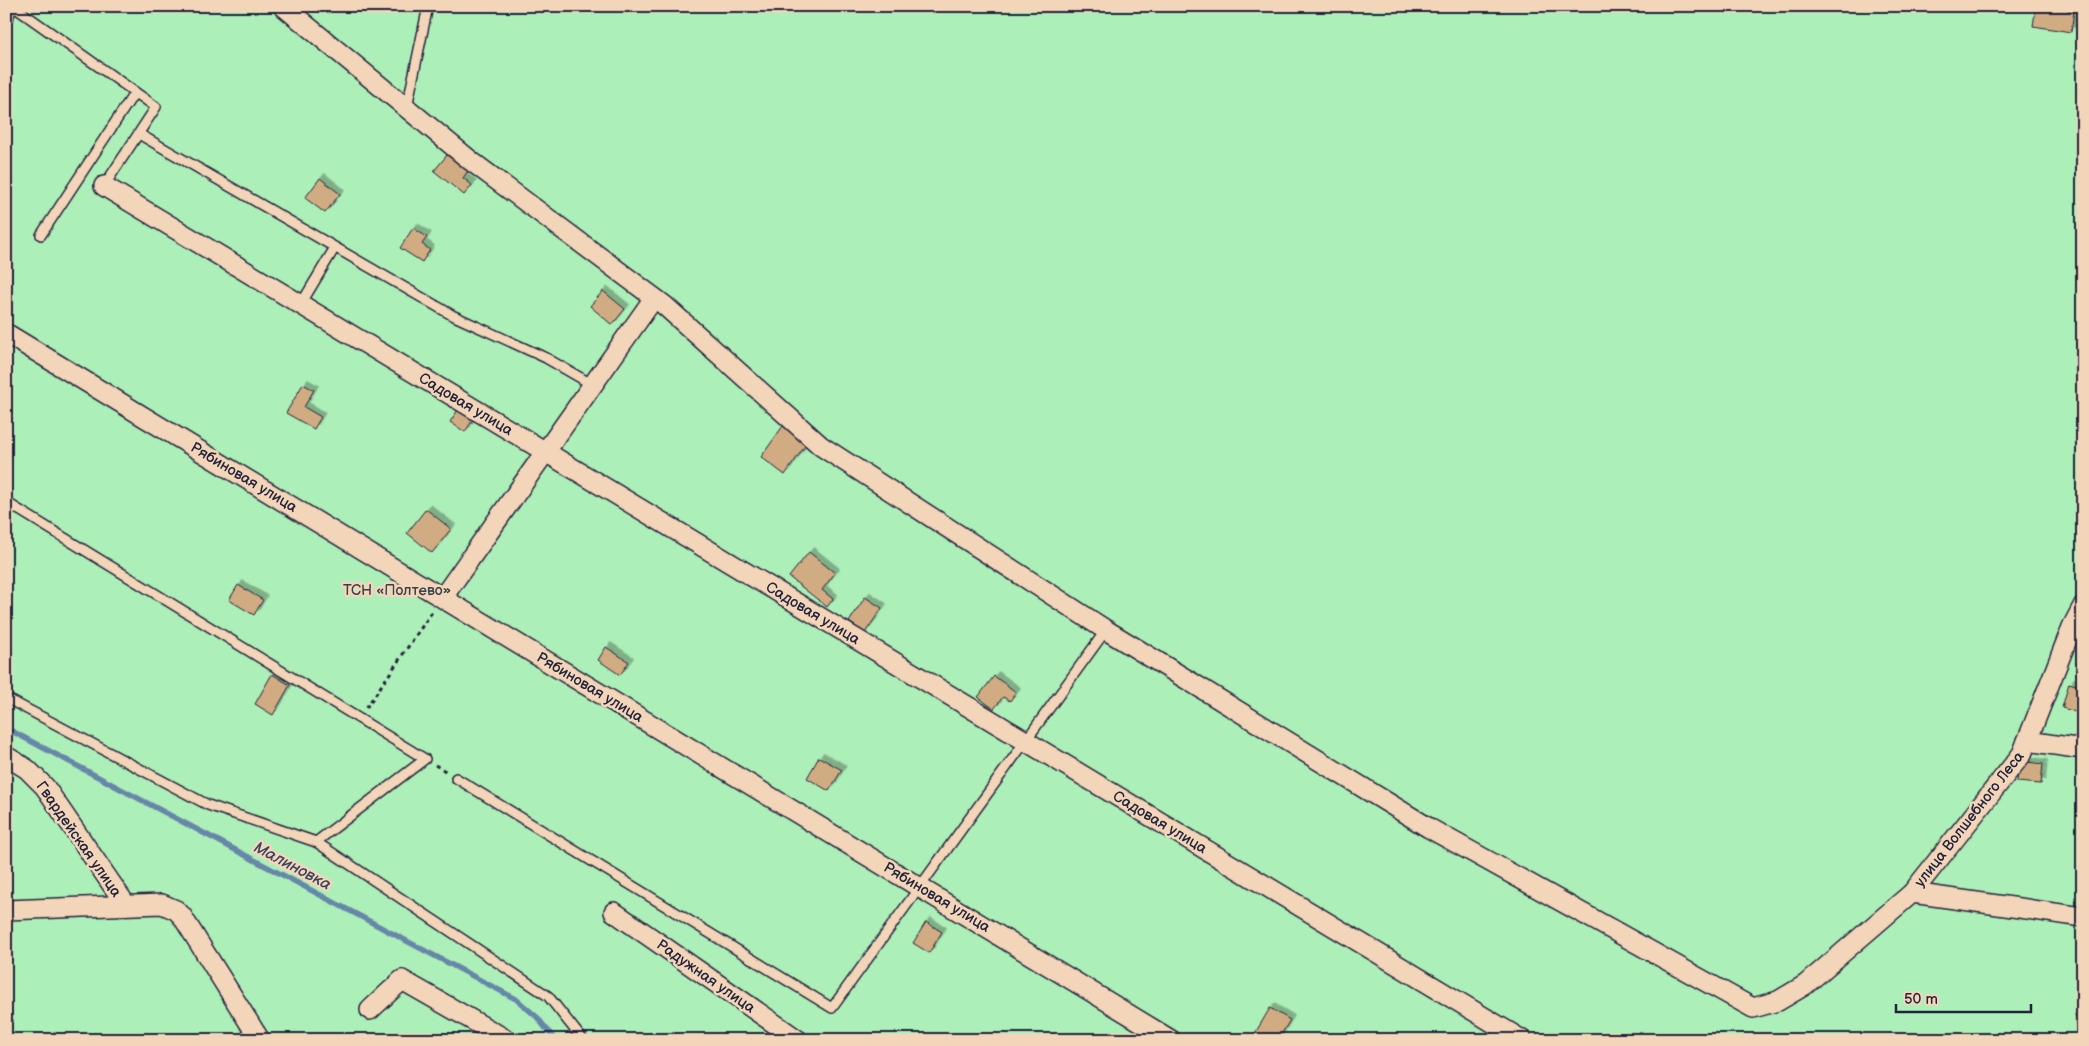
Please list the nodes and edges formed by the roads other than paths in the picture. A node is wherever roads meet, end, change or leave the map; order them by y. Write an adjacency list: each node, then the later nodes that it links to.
1 (13, 6): 4 (lane); 5 (lane)
2 (283, 6): 6 (street)
3 (428, 6): 6 (lane)
4 (6, 22)
5 (135, 92): 7 (lane); 9 (lane)
6 (407, 107): 11 (street)
7 (139, 134): 8 (lane); 10 (lane)
8 (104, 186): 12 (street, Садовая улица)
9 (41, 235)
10 (334, 249): 12 (lane); 14 (lane)
11 (654, 298): 14 (street); 19 (street)
12 (300, 304): 15 (street, Садовая улица)
13 (9, 335): 17 (street, Рябиновая улица)
14 (593, 385): 15 (street)
15 (546, 452): 17 (street); 21 (street, Садовая улица)
16 (6, 502): 26 (lane)
17 (443, 597): 27 (street, Рябиновая улица)
18 (2083, 606): 22 (street, улица Волшебного Леса)
19 (1106, 630): 21 (lane); 28 (street, улица Волшебного Леса)
20 (6, 698): 26 (lane)
21 (1026, 741): 27 (lane); 39 (street, Садовая улица)
22 (2027, 741): 23 (street); 28 (street, улица Волшебного Леса)
23 (2083, 749)
24 (6, 756): 29 (street, Гвардейская улица)
25 (456, 778): 27 (lane)
26 (316, 842): 36 (lane)
27 (920, 887): 38 (street, Рябиновая улица)
28 (1912, 893): 32 (street)
29 (126, 905): 30 (street, Гвардейская улица); 34 (street, Гвардейская улица)
30 (6, 910)
31 (614, 912): 37 (street, Радужная улица)
32 (2083, 917)
33 (370, 1010): 35 (street)
34 (260, 1040)
35 (507, 1040)
36 (583, 1040)
37 (798, 1040)
38 (1171, 1040)
39 (1522, 1040)

